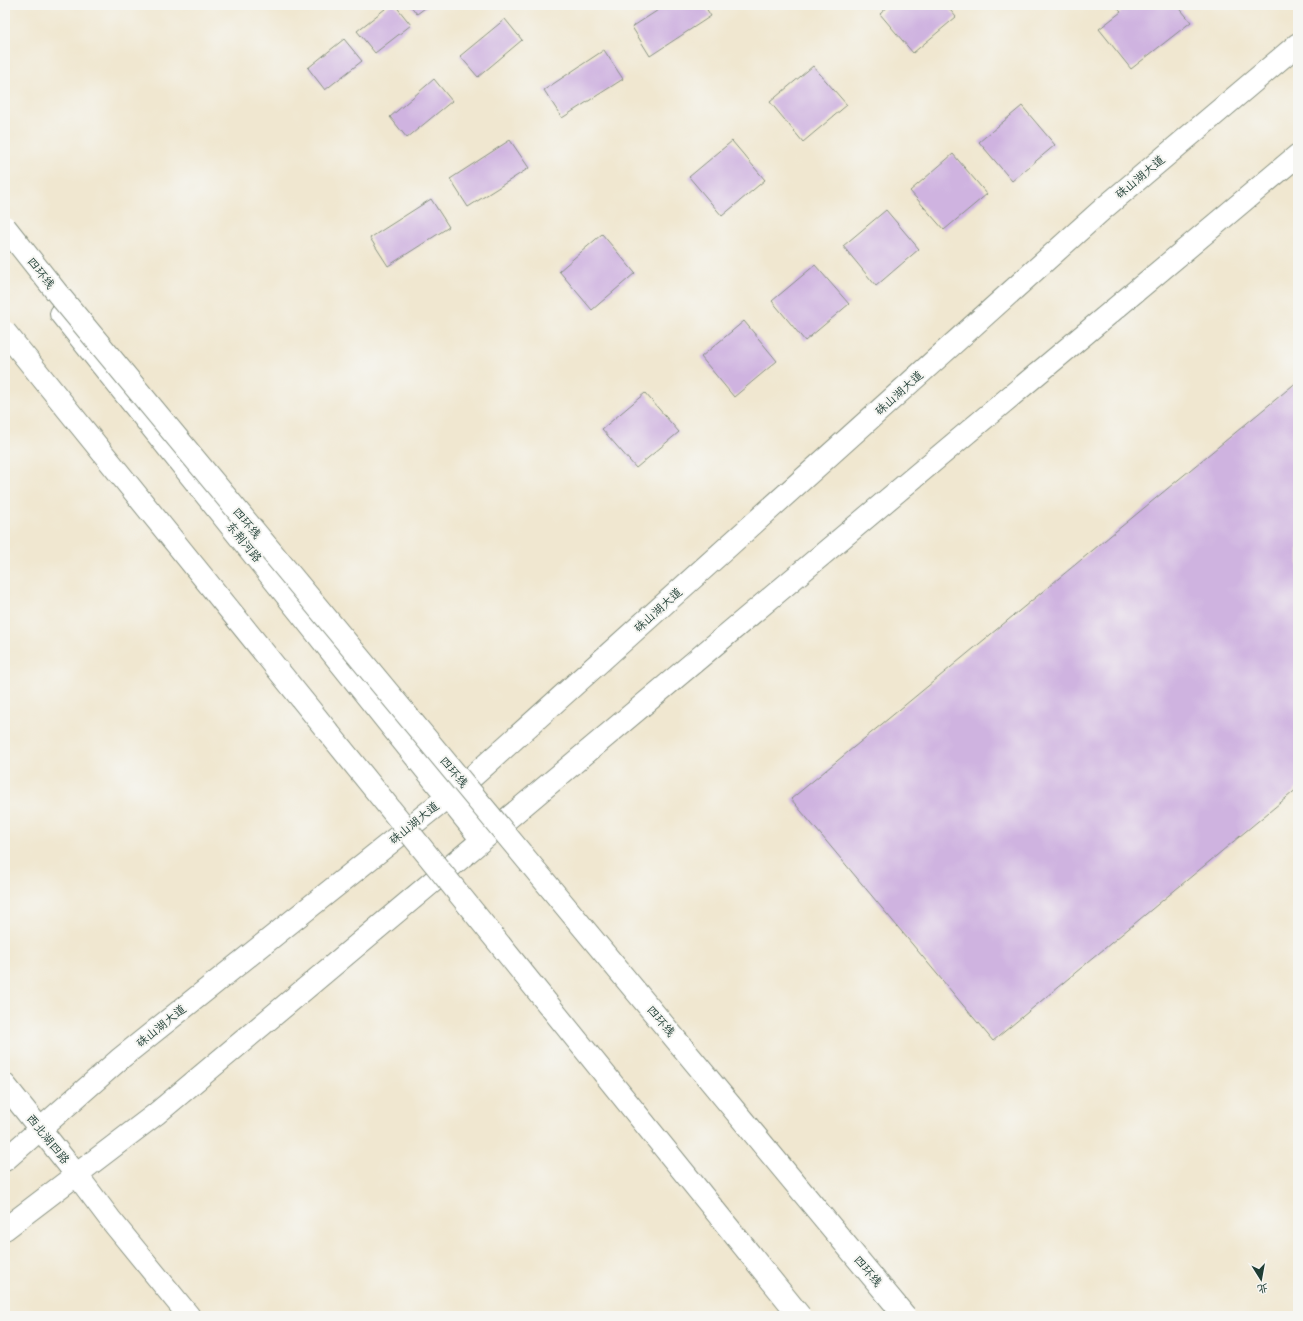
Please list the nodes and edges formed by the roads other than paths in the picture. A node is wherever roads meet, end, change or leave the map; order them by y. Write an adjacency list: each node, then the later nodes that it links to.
1 (1298, 44): 6 (main road, 硃山湖大道)
2 (1298, 156): 7 (main road)
3 (5, 227): 15 (main road, 四环线, bridge)
4 (5, 244): 6 (main road, 东荆河路)
5 (5, 332): 14 (main road, bridge)
6 (447, 797): 7 (main road, 东荆河路); 9 (main road, 硃山湖大道)
7 (482, 840): 11 (main road)
8 (5, 1085): 9 (main road, 西北湖四路)
9 (41, 1129): 10 (main road, 硃山湖大道); 11 (main road, 西北湖四路)
10 (5, 1160)
11 (76, 1174): 12 (main road); 13 (main road, 西北湖四路)
12 (5, 1229)
13 (189, 1316)
14 (800, 1316)
15 (905, 1316)

